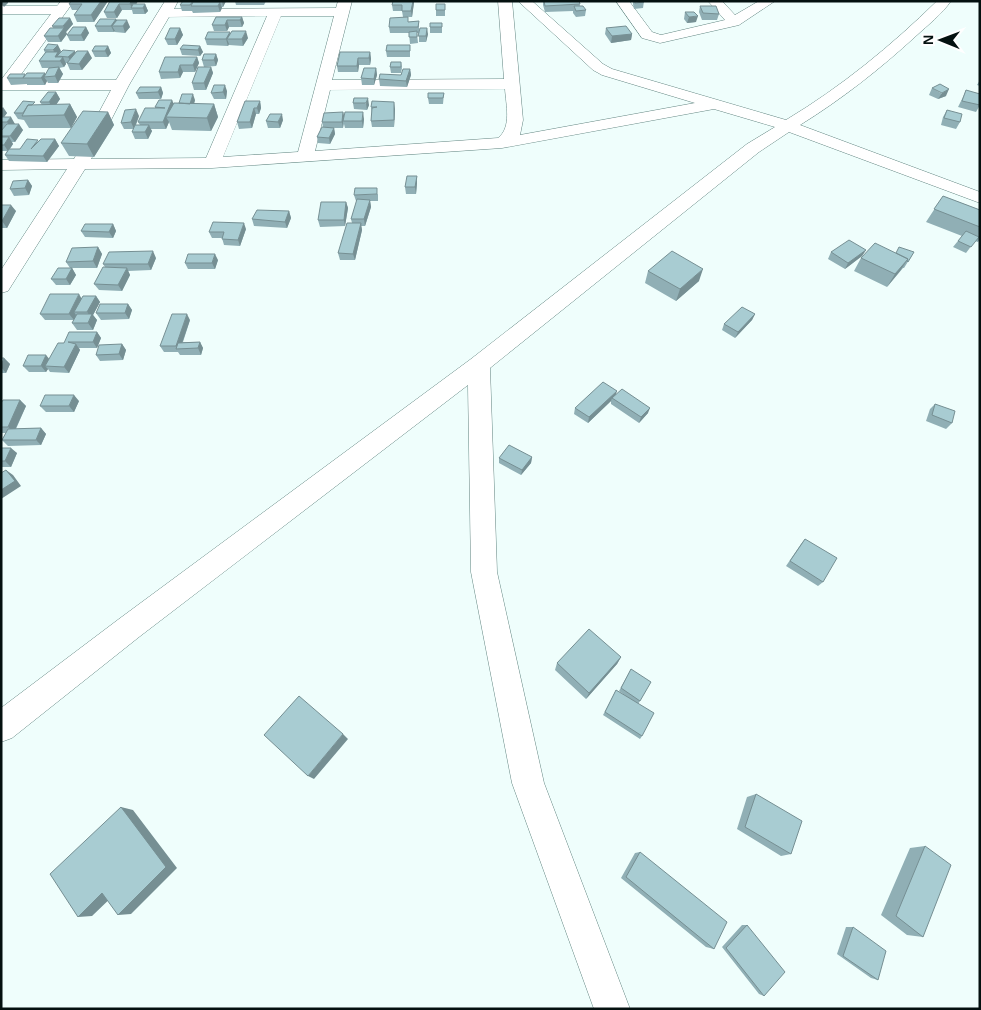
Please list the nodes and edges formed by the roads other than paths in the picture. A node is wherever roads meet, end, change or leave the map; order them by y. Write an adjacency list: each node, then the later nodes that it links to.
1 (505, 1): 13 (street)
2 (524, 1): 17 (street)
3 (622, 1): 12 (street)
4 (714, 1): 12 (street)
5 (769, 1): 12 (street)
6 (945, 1): 18 (street)
7 (65, 6): 10 (street); 14 (street)
8 (169, 7): 11 (street); 15 (street)
9 (343, 7): 11 (street); 16 (street)
10 (1, 10)
11 (276, 12): 21 (street)
12 (734, 22)
13 (512, 84): 16 (street); 19 (street)
14 (4, 85): 15 (street)
15 (121, 85): 23 (street)
16 (323, 85): 20 (street)
17 (715, 104): 18 (street); 19 (street)
18 (786, 125): 24 (street); 26 (street)
19 (502, 143): 20 (street)
20 (304, 156): 21 (street)
21 (212, 163): 23 (street)
22 (1, 165): 23 (street)
23 (78, 166): 25 (street)
24 (980, 198)
25 (1, 286)
26 (480, 365): 27 (street); 28 (street)
27 (1, 727)
28 (612, 1009)

